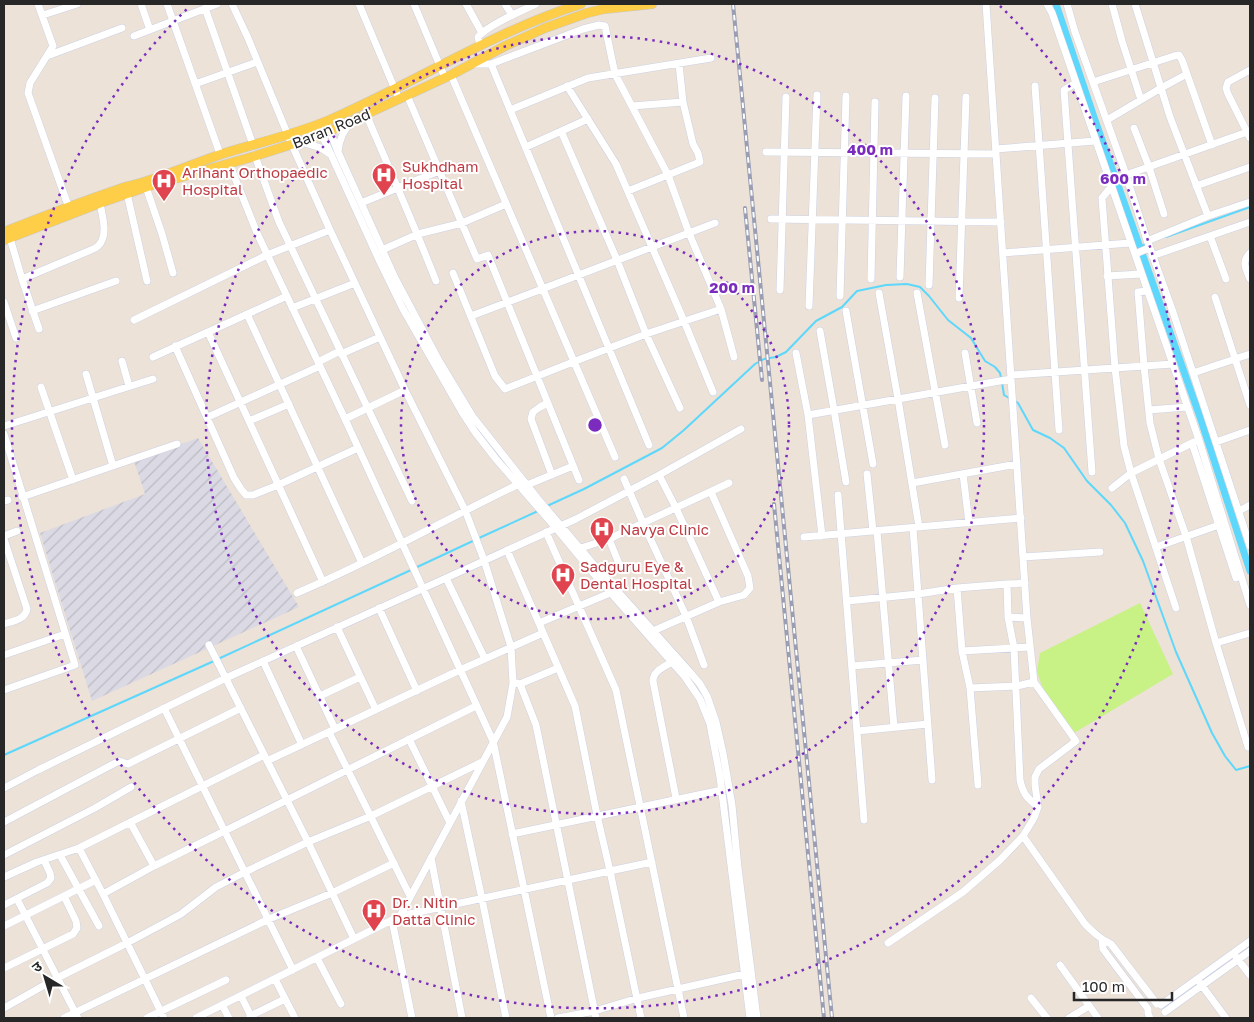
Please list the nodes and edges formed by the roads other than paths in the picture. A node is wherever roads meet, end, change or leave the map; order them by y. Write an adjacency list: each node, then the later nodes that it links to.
1 (38, 4): 20 (street)
2 (77, 4): 20 (street)
3 (141, 4): 24 (street)
4 (168, 4): 22 (street)
5 (216, 4): 19 (street)
6 (232, 4): 30 (street)
7 (359, 4): 47 (street)
8 (414, 4): 35 (street)
9 (466, 4): 25 (street)
10 (505, 4): 21 (street)
11 (536, 4): 21 (street)
12 (582, 4): 27 (main road, Baran Road)
13 (652, 4): 32 (main road, Baran Road)
14 (986, 4): 82 (street)
15 (1047, 4): 43 (street)
16 (1066, 4): 42 (street)
17 (1112, 4): 36 (street)
18 (1135, 4): 31 (street)
19 (205, 8): 22 (street); 38 (street)
20 (43, 15): 28 (street)
21 (512, 15): 25 (street)
22 (173, 20): 24 (street); 44 (street)
23 (122, 28): 28 (street)
24 (150, 30): 26 (street)
25 (482, 32): 27 (street)
26 (134, 36)
27 (480, 45): 35 (main road, Baran Road)
28 (47, 56): 107 (street)
29 (711, 58): 34 (street)
30 (258, 62): 38 (street); 69 (street)
31 (1153, 63): 36 (street); 40 (street); 48 (street)
32 (471, 64): 33 (street); 41 (main road, Baran Road)
33 (491, 64): 39 (street); 60 (street)
34 (679, 64): 39 (street); 57 (street)
35 (439, 67): 41 (street); 47 (main road, Baran Road)
36 (1130, 70): 42 (street); 56 (street)
37 (1250, 70): 70 (street)
38 (228, 72): 44 (street); 74 (street)
39 (615, 74): 45 (street); 59 (street)
40 (1187, 74): 48 (street); 75 (street)
41 (448, 76): 52 (main road, Baran Road); 106 (street)
42 (1093, 82): 63 (street)
43 (1076, 83): 71 (street); 73 (street)
44 (196, 84): 87 (street)
45 (567, 86): 60 (street); 62 (street)
46 (1035, 86): 76 (street)
47 (394, 88): 52 (street); 65 (main road, Baran Road)
48 (1161, 88): 56 (street); 89 (street)
49 (817, 95): 80 (street)
50 (846, 96): 81 (street)
51 (906, 96): 85 (street)
52 (403, 97): 61 (main road, Baran Road); 94 (street)
53 (786, 97): 79 (street)
54 (966, 97): 88 (street)
55 (935, 98): 86 (street)
56 (1141, 100): 63 (street)
57 (683, 102): 59 (street); 95 (street)
58 (875, 102): 84 (street)
59 (632, 106): 95 (street)
60 (510, 110): 77 (street)
61 (366, 114): 64 (main road, Baran Road); 100 (street)
62 (588, 119): 67 (street); 102 (street)
63 (1107, 120): 96 (street)
64 (352, 121): 68 (main road, Baran Road); 83 (street)
65 (321, 123): 68 (street); 69 (main road, Baran Road)
66 (1134, 128): 93 (street)
67 (561, 131): 77 (street); 139 (street)
68 (325, 133): 72 (main road, Baran Road); 83 (street)
69 (288, 134): 72 (street); 74 (main road, Baran Road)
70 (1249, 134): 75 (street)
71 (1096, 141): 73 (street); 99 (street)
72 (296, 143): 83 (street); 90 (main road, Baran Road); 122 (street)
73 (1069, 144): 76 (street); 131 (street)
74 (253, 145): 87 (main road, Baran Road)
75 (1212, 145): 89 (street)
76 (1039, 146): 82 (street); 134 (street)
77 (526, 147): 142 (street)
78 (766, 152): 79 (street)
79 (784, 152): 80 (street); 111 (street)
80 (815, 152): 81 (street); 112 (street)
81 (844, 152): 84 (street); 113 (street)
82 (996, 152): 88 (street); 118 (street)
83 (334, 153): 105 (street); 261 (street)
84 (874, 153): 85 (street); 114 (street)
85 (904, 153): 86 (street); 115 (street)
86 (934, 153): 88 (street); 116 (street)
87 (220, 154): 101 (main road, Baran Road)
88 (964, 154): 117 (street)
89 (1185, 155): 93 (street); 97 (street)
90 (255, 156): 91 (main road, Baran Road); 129 (street)
91 (229, 163): 98 (main road, Baran Road); 138 (street)
92 (1250, 167): 97 (street)
93 (1149, 168): 96 (street); 108 (street)
94 (439, 171): 100 (street); 120 (street)
95 (668, 175): 102 (street); 123 (street)
96 (1126, 175): 132 (street)
97 (1196, 186): 109 (street)
98 (146, 187): 101 (main road, Baran Road); 140 (street)
99 (1111, 187): 127 (street); 128 (street)
100 (397, 189): 105 (street); 124 (street)
101 (126, 190): 104 (main road, Baran Road); 107 (main road, Baran Road); 151 (street)
102 (628, 191): 130 (street)
103 (1250, 202): 109 (street)
104 (100, 203): 126 (main road, Baran Road); 149 (street)
105 (361, 203): 133 (street)
106 (506, 204): 120 (street); 155 (street)
107 (68, 208): 126 (main road, Baran Road)
108 (1164, 214)
109 (1208, 216): 132 (street)
110 (771, 219): 111 (street)
111 (782, 219): 112 (street); 156 (street)
112 (812, 219): 113 (street); 167 (street)
113 (842, 220): 114 (street); 161 (street)
114 (872, 220): 115 (street); 146 (street)
115 (902, 221): 116 (street); 145 (street)
116 (931, 221): 117 (street); 154 (street)
117 (962, 222): 118 (street); 164 (street)
118 (1001, 222): 135 (street)
119 (1250, 222): 125 (street)
120 (462, 223): 124 (street); 166 (street)
121 (715, 223): 123 (street)
122 (330, 230): 129 (street); 153 (street)
123 (689, 233): 130 (street); 169 (street)
124 (418, 234): 133 (street); 152 (street)
125 (1210, 236): 132 (street); 147 (street)
126 (6, 237): 149 (street)
127 (1130, 243): 128 (street); 136 (street)
128 (1105, 245): 131 (street); 144 (street)
129 (290, 246): 138 (street); 163 (street)
130 (652, 247): 139 (street); 175 (street)
131 (1076, 247): 134 (street); 197 (street)
132 (1149, 247): 136 (street); 199 (street)
133 (382, 250): 262 (street)
134 (1047, 250): 135 (street); 198 (street)
135 (1003, 254): 202 (street)
136 (1134, 254): 143 (street)
137 (1250, 254): 148 (street)
138 (267, 255): 160 (street); 174 (street)
139 (617, 260): 142 (street); 179 (street)
140 (173, 273)
141 (453, 273): 173 (street)
142 (579, 274): 155 (street); 183 (street)
143 (1141, 274): 144 (street); 157 (street)
144 (1107, 276): 196 (street)
145 (900, 277)
146 (871, 279)
147 (1226, 279)
148 (1250, 279)
149 (22, 280): 170 (street)
150 (116, 281): 170 (street)
151 (147, 281)
152 (436, 281)
153 (355, 283): 163 (street); 180 (street)
154 (929, 285)
155 (543, 288): 166 (street); 192 (street)
156 (780, 290)
157 (1147, 291): 194 (street); 195 (street)
158 (879, 293): 213 (street)
159 (917, 293): 211 (street)
160 (287, 296): 168 (street); 172 (street)
161 (840, 296)
162 (1215, 297): 190 (street)
163 (315, 298): 168 (street); 185 (street)
164 (959, 298)
165 (4, 302): 181 (street)
166 (507, 302): 173 (street); 201 (street)
167 (810, 306)
168 (292, 308): 193 (street)
169 (721, 309): 175 (street); 189 (street)
170 (32, 311): 176 (street)
171 (846, 311): 217 (street)
172 (247, 314): 178 (street); 204 (street)
173 (471, 316): 201 (street)
174 (134, 320)
175 (684, 321): 179 (street); 210 (street)
176 (39, 329)
177 (820, 331): 222 (street)
178 (208, 332): 182 (street); 214 (street)
179 (646, 334): 183 (street); 220 (street)
180 (380, 337): 185 (street); 209 (street)
181 (16, 338)
182 (175, 346): 188 (street); 226 (street)
183 (610, 348): 192 (street); 238 (street)
184 (796, 352): 225 (street)
185 (340, 353): 193 (street); 221 (street)
186 (965, 353): 206 (street)
187 (1250, 354): 190 (street)
188 (152, 357)
189 (734, 357)
190 (1235, 359): 199 (street); 207 (street)
191 (122, 361): 205 (street)
192 (573, 362): 201 (street); 241 (street)
193 (319, 364): 204 (street); 227 (street)
194 (1173, 364): 195 (street); 219 (street)
195 (1144, 366): 196 (street); 223 (street)
196 (1115, 368): 197 (street); 249 (street)
197 (1085, 370): 198 (street); 248 (street)
198 (1055, 372): 202 (street); 232 (street)
199 (1193, 373): 236 (street)
200 (86, 374): 212 (street)
201 (537, 376): 215 (street)
202 (1009, 378): 206 (street); 244 (street)
203 (153, 379): 205 (street)
204 (280, 384): 214 (street); 216 (street)
205 (129, 386): 212 (street)
206 (971, 386): 211 (street); 229 (street)
207 (1247, 386): 218 (street)
208 (41, 387): 224 (street)
209 (405, 390): 221 (street); 272 (street)
210 (713, 392)
211 (934, 393): 213 (street); 239 (street)
212 (93, 398): 224 (street); 245 (street)
213 (898, 399): 217 (street); 259 (street)
214 (240, 402): 226 (street); 228 (street)
215 (548, 403): 246 (street); 252 (street)
216 (289, 404): 228 (street); 247 (street)
217 (863, 405): 222 (street); 243 (street)
218 (1250, 405)
219 (1187, 407): 223 (street); 235 (street)
220 (680, 408)
221 (367, 409): 227 (street); 268 (street)
222 (834, 410): 225 (street); 257 (street)
223 (1149, 410): 242 (street)
224 (49, 412): 230 (street); 255 (street)
225 (808, 415): 284 (street)
226 (208, 417): 260 (street)
227 (345, 419): 240 (street)
228 (249, 421): 260 (street)
229 (977, 423)
230 (4, 426)
231 (741, 429): 253 (street)
232 (1058, 430)
233 (1250, 430): 236 (street)
234 (4, 434): 267 (street)
235 (1195, 442): 242 (street); 277 (street); 312 (street)
236 (1216, 442): 273 (street)
237 (177, 444): 245 (street)
238 (649, 445)
239 (945, 445)
240 (358, 448): 247 (street); 289 (street)
241 (614, 457)
242 (1159, 459): 249 (street); 285 (street)
243 (873, 464)
244 (1017, 464): 251 (street); 274 (street)
245 (113, 466): 255 (street)
246 (573, 466): 252 (street); 256 (street)
247 (318, 467): 260 (street); 297 (street)
248 (1092, 472)
249 (1131, 473): 263 (street); 291 (street)
250 (867, 474): 281 (street)
251 (963, 474): 259 (street); 276 (street)
252 (552, 475): 262 (street)
253 (659, 475): 264 (street); 271 (street)
254 (624, 479): 264 (street)
255 (73, 480): 267 (street)
256 (579, 480)
257 (846, 482)
258 (729, 483): 265 (street)
259 (912, 483): 279 (street)
260 (278, 485): 301 (street)
261 (517, 485): 269 (street); 272 (street)
262 (527, 485): 269 (street)
263 (1112, 488)
264 (629, 491): 275 (street); 278 (street)
265 (711, 492): 271 (street); 311 (street)
266 (838, 494): 283 (street)
267 (22, 497): 325 (street)
268 (412, 501)
269 (536, 501): 278 (street)
270 (1250, 505): 273 (street)
271 (676, 508): 275 (street); 311 (street)
272 (465, 510): 289 (street); 296 (street)
273 (1239, 511): 290 (street)
274 (1021, 518): 276 (street); 295 (street)
275 (643, 523): 288 (street); 316 (street)
276 (969, 523): 279 (street)
277 (1219, 525): 285 (street); 300 (street)
278 (558, 527): 282 (street); 292 (street); 306 (street)
279 (916, 527): 281 (street); 308 (street)
280 (17, 531): 286 (street)
281 (875, 531): 283 (street); 309 (street)
282 (546, 532): 293 (street); 313 (street)
283 (841, 534): 284 (street); 310 (street)
284 (822, 536): 287 (street)
285 (1186, 536): 291 (street); 326 (street)
286 (4, 537): 320 (street)
287 (804, 537)
288 (609, 539): 292 (street); 298 (street)
289 (402, 544): 297 (street); 305 (street)
290 (1250, 546)
291 (1156, 547): 315 (street)
292 (581, 548): 322 (street)
293 (507, 550): 296 (street); 319 (street)
294 (1100, 552): 295 (street)
295 (1024, 557): 302 (street)
296 (484, 560): 299 (street); 329 (street)
297 (362, 563): 301 (street)
298 (620, 566)
299 (446, 578): 305 (street); 334 (street)
300 (1236, 578)
301 (323, 582): 307 (street)
302 (1025, 583): 303 (street); 318 (street)
303 (1007, 584): 304 (street); 317 (street)
304 (957, 588): 308 (street); 332 (street)
305 (422, 589): 314 (street); 342 (street)
306 (610, 592): 313 (street); 337 (street)
307 (297, 593)
308 (918, 594): 309 (street); 335 (street)
309 (883, 597): 310 (street); 338 (street)
310 (846, 601): 340 (street)
311 (719, 602): 316 (street)
312 (1250, 605)
313 (579, 606): 319 (street); 378 (street)
314 (379, 608): 321 (street); 350 (street)
315 (1176, 608)
316 (686, 616): 322 (street); 339 (street)
317 (1008, 617): 318 (street); 331 (street)
318 (1027, 618): 330 (street)
319 (539, 623): 323 (street)
320 (4, 624)
321 (337, 627): 328 (street); 343 (street)
322 (653, 631): 433 (street)
323 (543, 633): 329 (street); 341 (street)
324 (1250, 633): 326 (street)
325 (65, 634): 333 (street); 349 (street)
326 (1216, 643): 364 (street)
327 (209, 645): 344 (street)
328 (296, 646): 336 (street); 351 (street)
329 (511, 647): 334 (street); 346 (street)
330 (1030, 647): 331 (street); 345 (street)
331 (1014, 648): 332 (street); 347 (street)
332 (962, 651): 348 (street)
333 (4, 655)
334 (485, 659): 342 (street)
335 (923, 660): 338 (street); 356 (street)
336 (263, 661): 344 (street); 363 (street)
337 (672, 662): 374 (street); 375 (street)
338 (889, 663): 340 (street); 357 (street)
339 (704, 665)
340 (852, 666): 359 (street)
341 (558, 668): 346 (street); 380 (street)
342 (460, 670): 350 (street); 352 (street)
343 (360, 677): 351 (street); 355 (street)
344 (226, 678): 353 (street); 354 (street)
345 (1034, 682): 347 (street); 379 (street)
346 (516, 684): 362 (street); 386 (street)
347 (1017, 686): 348 (street); 379 (street)
348 (970, 688): 369 (street)
349 (4, 690)
350 (417, 691): 355 (street)
351 (320, 696): 358 (street)
352 (476, 706): 361 (street); 362 (street)
353 (164, 708): 360 (street); 373 (street)
354 (241, 708): 360 (street); 365 (street)
355 (376, 710): 358 (street)
356 (928, 724): 357 (street); 368 (street)
357 (894, 727): 359 (street)
358 (332, 731): 363 (street); 367 (street)
359 (858, 731): 382 (street)
360 (178, 738): 371 (street); 383 (street)
361 (409, 739): 367 (street); 372 (street)
362 (493, 741): 366 (street); 388 (street)
363 (302, 745): 365 (street)
364 (1248, 747)
365 (266, 758): 371 (street); 376 (street)
366 (482, 762): 372 (street); 377 (street)
367 (348, 770): 376 (street); 381 (street)
368 (932, 780)
369 (978, 785)
370 (131, 786): 392 (street)
371 (202, 786): 384 (street); 387 (street)
372 (432, 786): 381 (street); 385 (street)
373 (4, 788)
374 (722, 790): 375 (street); 433 (street)
375 (676, 798): 378 (street)
376 (286, 800): 387 (street); 390 (street)
377 (461, 801): 385 (street); 411 (street)
378 (640, 806): 380 (street); 396 (street)
379 (1038, 807): 389 (street)
380 (597, 815): 386 (street); 399 (street)
381 (371, 816): 390 (street); 397 (street)
382 (864, 820)
383 (4, 822)
384 (130, 822): 391 (street); 398 (street)
385 (450, 823): 394 (street)
386 (556, 824): 388 (street); 403 (street)
387 (224, 831): 398 (street); 400 (street)
388 (512, 834): 405 (street)
389 (1023, 836): 421 (street); 423 (street)
390 (308, 842): 400 (street); 406 (street)
391 (79, 848): 393 (street); 402 (street)
392 (4, 855)
393 (60, 855): 395 (street); 404 (street)
394 (431, 858): 409 (street); 413 (street)
395 (44, 860): 401 (street); 410 (street)
396 (652, 862): 399 (street); 441 (street)
397 (394, 863): 406 (street); 409 (street)
398 (154, 866): 407 (street)
399 (610, 871): 403 (street); 443 (street)
400 (245, 872): 416 (street); 424 (street)
401 (4, 877)
402 (96, 880): 404 (street); 407 (street)
403 (568, 880): 405 (street); 451 (street)
404 (79, 889): 408 (street); 419 (street)
405 (524, 890): 411 (street); 464 (street)
406 (332, 893): 416 (street); 420 (street)
407 (103, 894): 424 (street)
408 (64, 896): 414 (street); 425 (street)
409 (410, 896): 415 (street)
410 (17, 898): 412 (street); 414 (street)
411 (482, 899): 413 (street); 463 (street)
412 (4, 905)
413 (441, 908): 415 (street); 462 (street)
414 (26, 915): 418 (street); 425 (street)
415 (400, 916): 417 (street)
416 (269, 919): 432 (street); 436 (street)
417 (392, 920): 420 (street); 461 (street)
418 (4, 926)
419 (99, 926)
420 (354, 939): 428 (street)
421 (1102, 940): 450 (street); 452 (street)
422 (1250, 941): 427 (street)
423 (888, 942)
424 (127, 943): 435 (street); 436 (street)
425 (43, 949): 431 (street); 435 (street)
426 (1250, 951): 429 (street)
427 (1233, 953): 429 (street); 438 (street)
428 (317, 958): 432 (street); 446 (street)
429 (1238, 960): 434 (street); 440 (street)
430 (1060, 965): 448 (street)
431 (4, 968)
432 (293, 970): 437 (street)
433 (748, 973): 441 (street); 468 (street); 469 (street)
434 (1250, 975)
435 (57, 978): 449 (street); 453 (street)
436 (145, 979): 453 (street); 454 (street)
437 (275, 979): 442 (street); 445 (street)
438 (1197, 979): 440 (street); 450 (street)
439 (226, 980): 454 (street)
440 (1202, 986): 450 (street); 474 (street)
441 (678, 989): 443 (street); 467 (street)
442 (241, 996): 447 (street); 455 (street)
443 (638, 998): 451 (street); 466 (street)
444 (1031, 998): 470 (street)
445 (285, 999): 455 (street); 460 (street)
446 (341, 1004)
447 (222, 1005): 458 (street); 459 (street)
448 (1089, 1006): 471 (street); 472 (street)
449 (4, 1008)
450 (1163, 1012): 452 (street)
451 (596, 1014): 465 (street)
452 (1149, 1014): 473 (street)
453 (77, 1015): 456 (street)
454 (163, 1015): 457 (street)
455 (251, 1017)
456 (64, 1018)
457 (147, 1018)
458 (196, 1018)
459 (229, 1018)
460 (295, 1018)
461 (412, 1018)
462 (462, 1018)
463 (506, 1018)
464 (551, 1018)
465 (558, 1018)
466 (641, 1018)
467 (684, 1018)
468 (750, 1018)
469 (757, 1018)
470 (1046, 1018)
471 (1069, 1018)
472 (1098, 1018)
473 (1141, 1018)
474 (1226, 1018)

